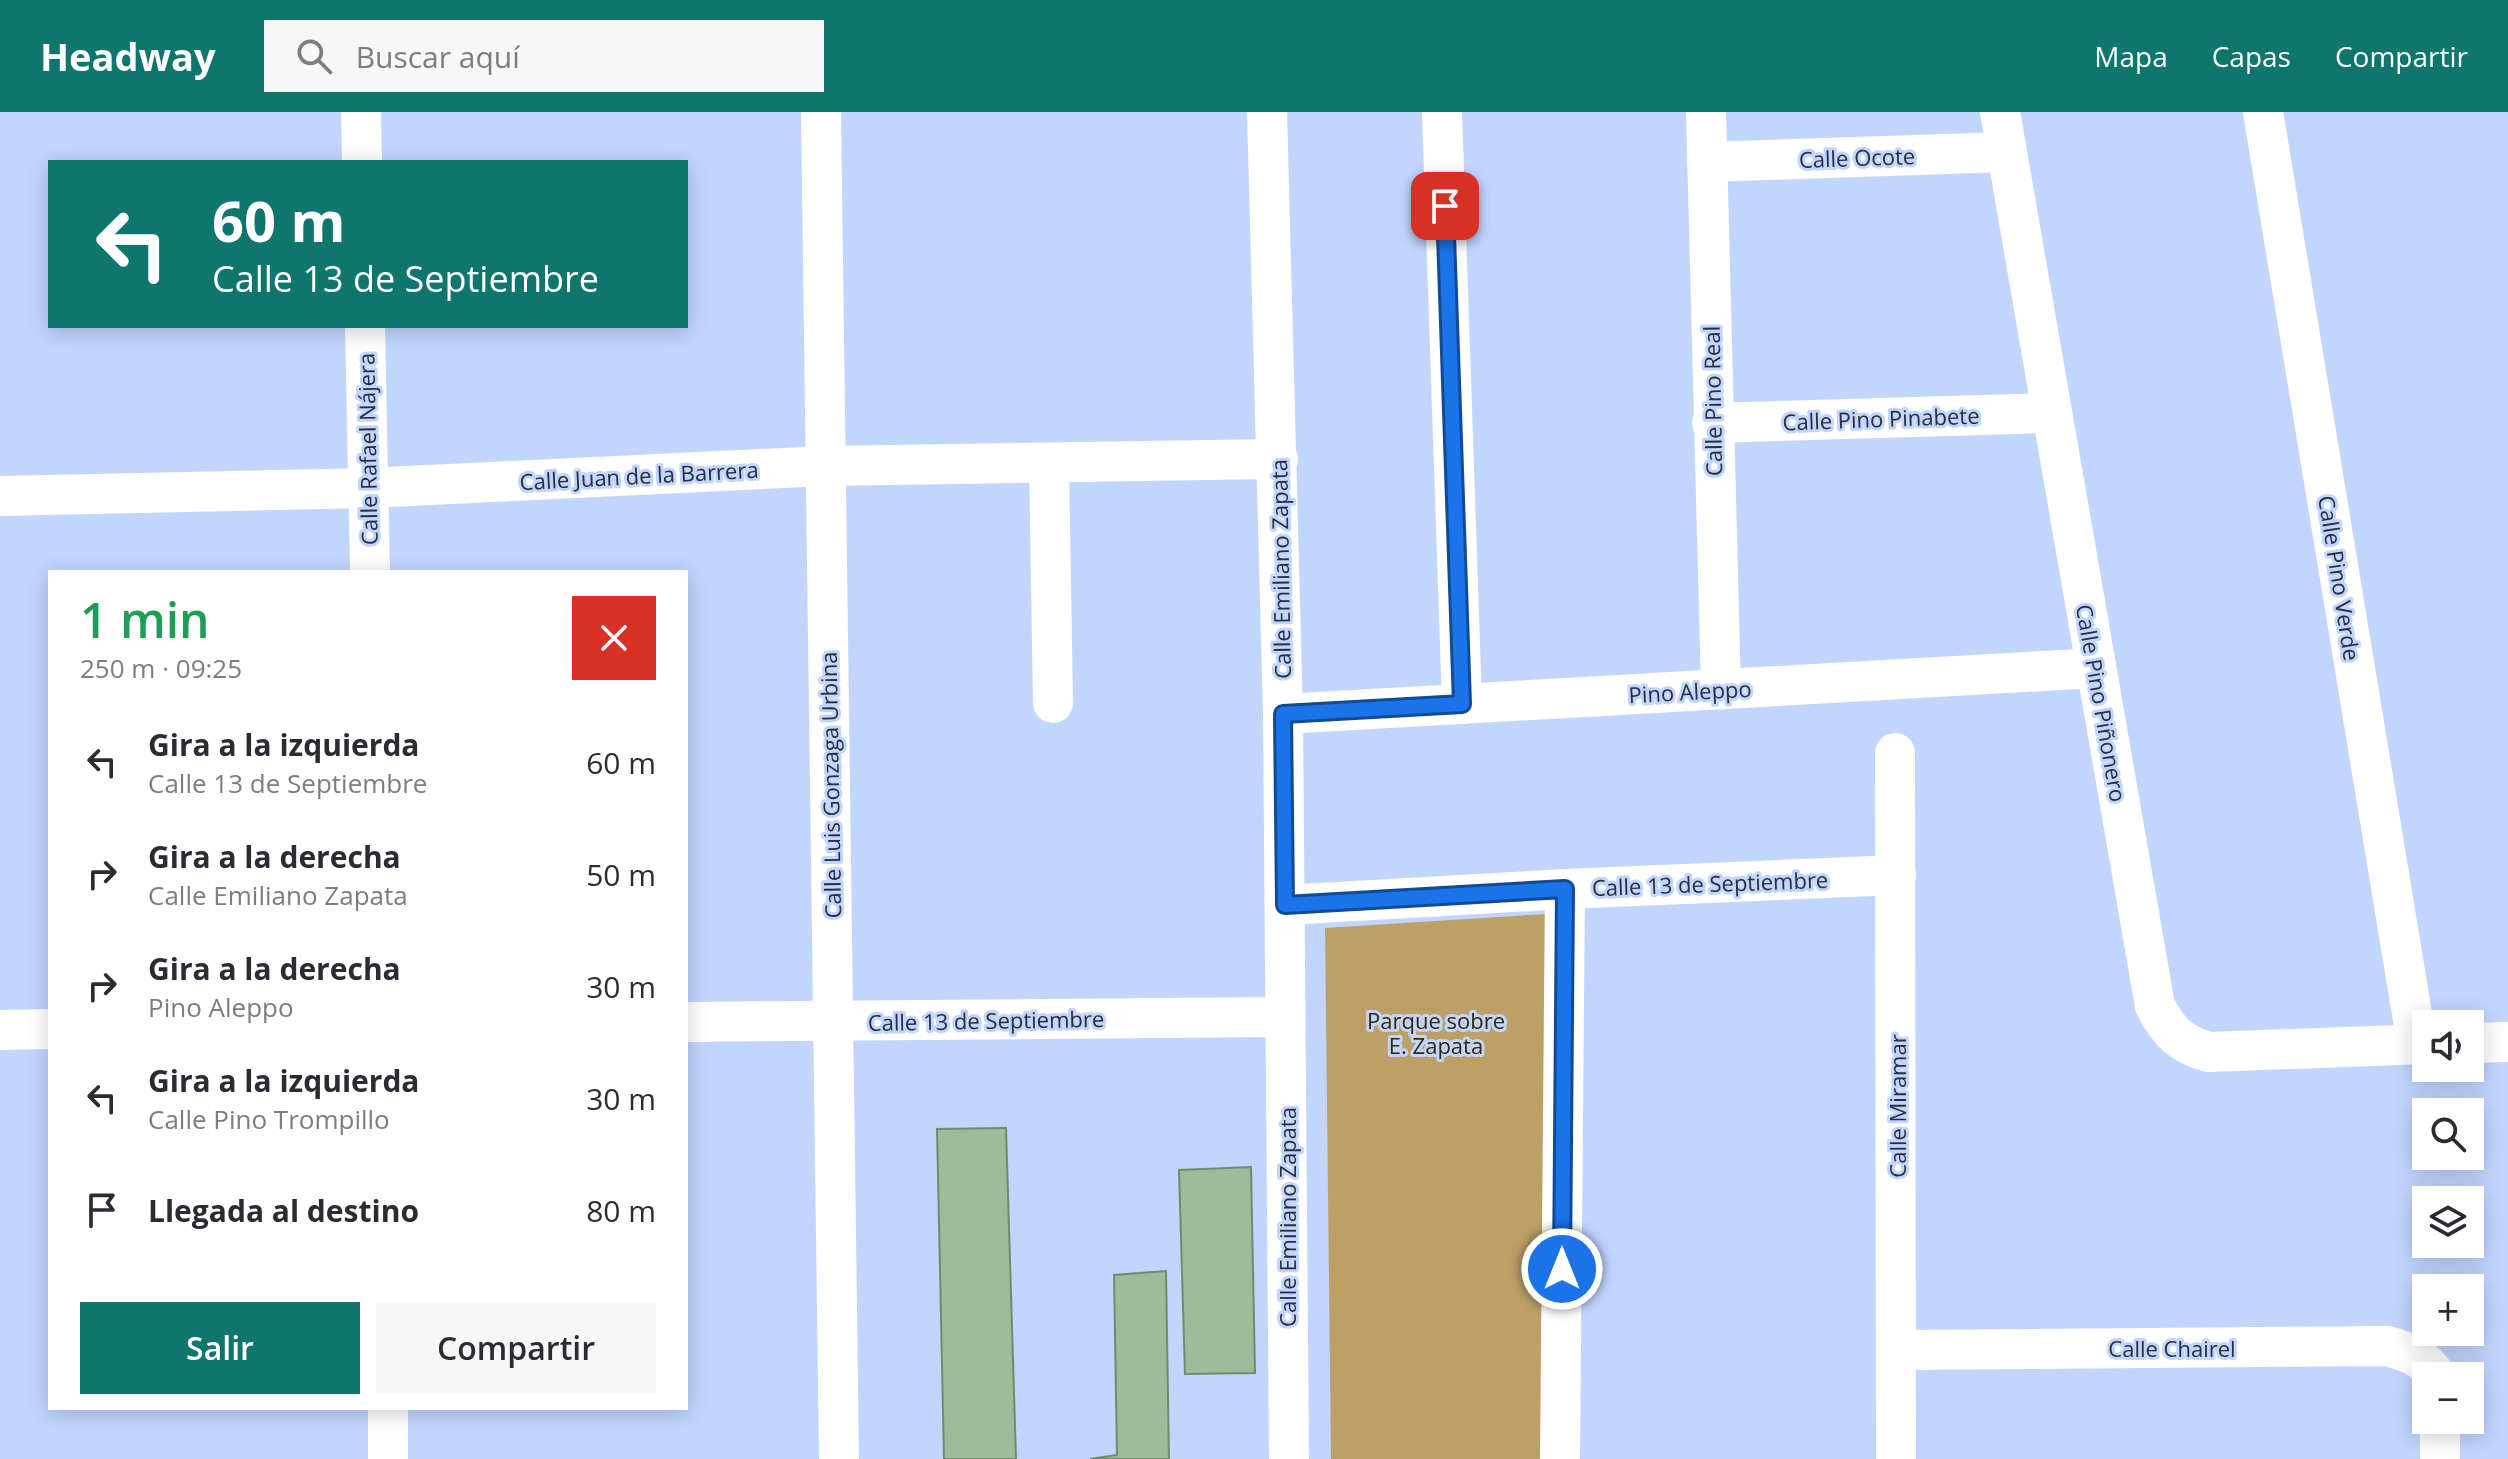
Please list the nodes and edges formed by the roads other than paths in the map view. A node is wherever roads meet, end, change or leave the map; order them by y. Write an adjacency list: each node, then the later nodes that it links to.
1 (361, 112): 9 (street)
2 (821, 112): 16 (street, Calle Luis Gonzaga Urbina)
3 (1267, 112): 14 (street, Calle Emiliano Zapata)
4 (1442, 112): 23 (street)
5 (1706, 112): 10 (street, Calle Pino Real)
6 (2000, 112): 8 (street, Calle Pino Piñonero)
7 (2263, 112): 29 (street, Calle Pino Verde)
8 (2006, 152): 10 (street, Calle Ocote); 12 (street, Calle Pino Piñonero)
9 (362, 160)
10 (1707, 162): 13 (street, Calle Pino Real)
11 (365, 328): 17 (street, Calle Rafael Nájera)
12 (2050, 413): 13 (street, Calle Pino Pinabete); 20 (street, Calle Pino Piñonero)
13 (1712, 423): 21 (street, Calle Pino Real)
14 (1278, 459): 15 (street, Calle Juan de la Barrera); 24 (street, Calle Emiliano Zapata)
15 (1049, 463): 16 (street, Calle Juan de la Barrera); 22 (street)
16 (824, 466): 17 (street, Calle Juan de la Barrera); 32 (street, Calle Luis Gonzaga Urbina)
17 (367, 488): 18 (street, Calle Juan de la Barrera); 19 (street, Calle Rafael Nájera)
18 (0, 496)
19 (370, 570)
20 (2096, 668): 21 (street, Pino Aleppo); 37 (street, Calle Pino Piñonero)
21 (1721, 689): 23 (street, Pino Aleppo)
22 (1053, 703)
23 (1462, 704): 24 (street, Pino Aleppo)
24 (1283, 714): 28 (street, Calle Emiliano Zapata)
25 (1895, 753): 26 (street, Calle Miramar)
26 (1896, 875): 27 (street, Calle 13 de Septiembre); 38 (street, Calle Miramar)
27 (1565, 889): 28 (street, Calle 13 de Septiembre); 45 (street)
28 (1285, 905): 30 (street, Calle Emiliano Zapata)
29 (2415, 1010)
30 (1285, 1017): 32 (street, Calle 13 de Septiembre); 44 (street, Calle Emiliano Zapata)
31 (688, 1022): 32 (street, Calle 13 de Septiembre)
32 (835, 1022): 43 (street, Calle Luis Gonzaga Urbina)
33 (48, 1029): 34 (street)
34 (0, 1030)
35 (2508, 1042): 36 (street)
36 (2484, 1043)
37 (2412, 1044)
38 (1898, 1350): 39 (street, Calle Chairel); 46 (street, Calle Miramar)
39 (2425, 1362)
40 (388, 1410): 42 (street)
41 (2440, 1434): 47 (street)
42 (388, 1459)
43 (839, 1459)
44 (1289, 1459)
45 (1560, 1459)
46 (1896, 1459)
47 (2440, 1459)

